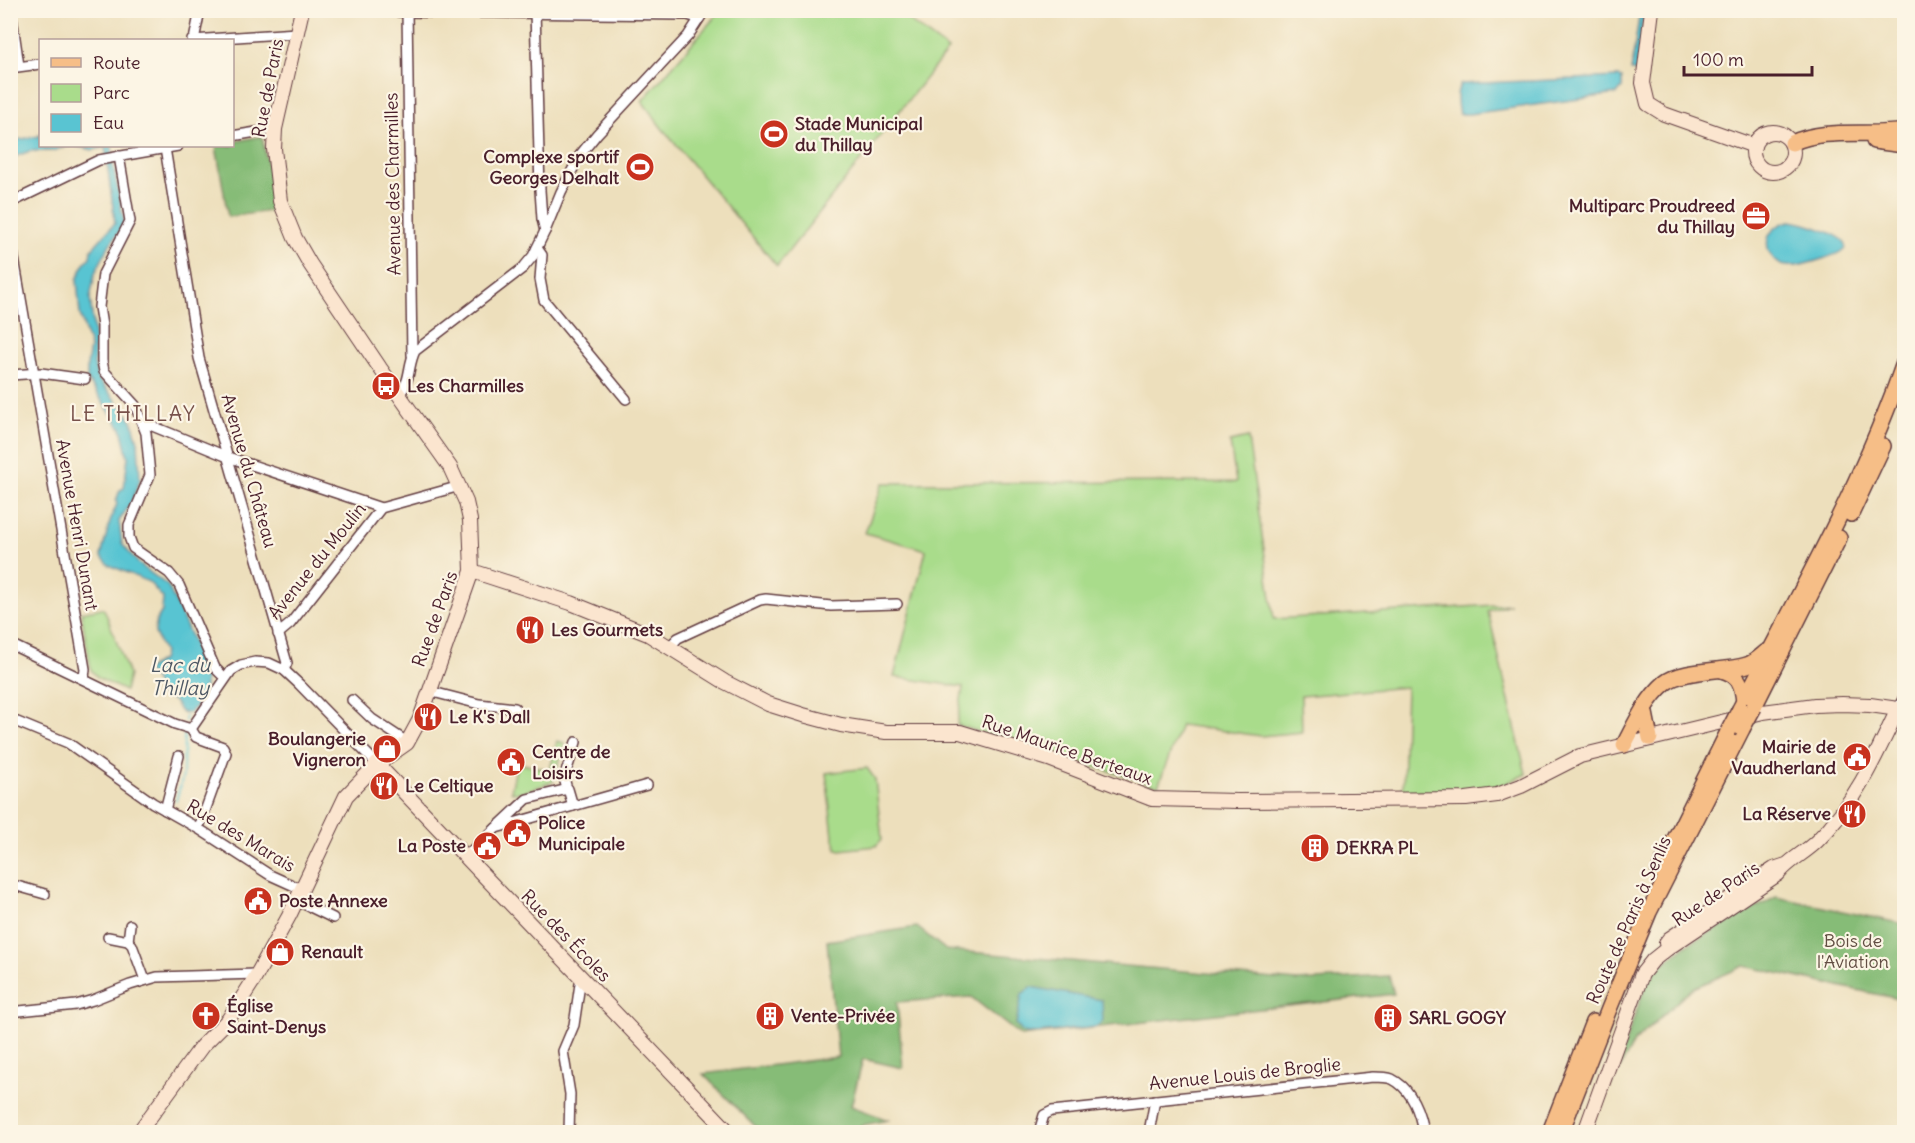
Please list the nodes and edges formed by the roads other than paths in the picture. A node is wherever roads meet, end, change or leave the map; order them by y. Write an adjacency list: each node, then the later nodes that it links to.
1 (11, 10): 13 (street)
2 (200, 10): 10 (street)
3 (302, 10): 9 (street, Rue de Paris)
4 (705, 10): 8 (street)
5 (1652, 10): 20 (street)
6 (405, 11): 7 (street); 28 (street, Avenue des Charmilles)
7 (535, 12): 8 (street); 25 (street)
8 (698, 18): 25 (street)
9 (297, 33): 11 (street); 14 (street, Rue de Paris)
10 (193, 39)
11 (208, 39)
12 (39, 64): 13 (street)
13 (15, 67)
14 (275, 129): 17 (street); 33 (street, Rue de Paris)
15 (1905, 131): 16 (main road)
16 (1839, 135): 18 (main road); 19 (main road)
17 (234, 136)
18 (1792, 143): 20 (street); 20 (street)
19 (1905, 145)
20 (1754, 146)
21 (172, 147): 22 (street)
22 (165, 148): 23 (street); 37 (street, Avenue du Château)
23 (113, 157): 24 (street); 36 (street)
24 (10, 203)
25 (545, 231): 27 (street)
26 (10, 235): 30 (street, Avenue Henri Dunant)
27 (537, 248): 28 (street); 35 (street)
28 (412, 358): 33 (street, Avenue des Charmilles)
29 (1905, 363): 45 (main road)
30 (34, 373): 31 (street); 32 (street); 48 (street, Avenue Henri Dunant)
31 (10, 375)
32 (85, 379)
33 (399, 395): 38 (street, Rue de Paris)
34 (1905, 395): 53 (main road)
35 (626, 399)
36 (144, 425): 37 (street); 49 (street)
37 (228, 458): 39 (street); 42 (street, Avenue du Château)
38 (460, 486): 39 (street); 40 (street, Rue de Paris)
39 (381, 508): 42 (street, Avenue du Moulin)
40 (472, 571): 44 (street, Rue Maurice Berteaux); 50 (street, Rue de Paris)
41 (897, 604): 44 (street)
42 (278, 634): 46 (street, Avenue du Château)
43 (10, 644): 48 (street)
44 (669, 646): 62 (street, Rue Maurice Berteaux)
45 (1771, 649): 47 (main road); 53 (main road)
46 (284, 670): 49 (street); 64 (street)
47 (1722, 670): 53 (main road); 55 (main road)
48 (84, 678): 57 (street)
49 (225, 678): 57 (street)
50 (429, 691): 54 (street); 60 (street, Rue de Paris)
51 (352, 700): 60 (street)
52 (1901, 703): 53 (street, Rue Maurice Berteaux); 92 (street, Rue de Paris)
53 (1750, 707): 58 (main road, bridge); 59 (street, Rue Maurice Berteaux)
54 (515, 708)
55 (1644, 708): 59 (main road); 62 (main road)
56 (10, 719): 68 (street, Rue des Marais)
57 (191, 729): 69 (street)
58 (1735, 730): 90 (main road, Route de Paris à Senlis); 91 (main road, Route de Paris à Senlis)
59 (1650, 738): 62 (street, Rue Maurice Berteaux)
60 (407, 742): 64 (street, Rue de Paris)
61 (576, 742): 66 (street)
62 (1624, 745)
63 (179, 756): 68 (street)
64 (377, 764): 71 (street, Rue des Écoles); 74 (street, Rue de Paris)
65 (647, 785): 67 (street)
66 (567, 789): 67 (street); 70 (street)
67 (573, 806): 70 (street)
68 (165, 810): 74 (street, Rue des Marais)
69 (201, 822)
70 (496, 828): 71 (street)
71 (465, 856): 80 (street, Rue des Écoles)
72 (10, 884): 73 (street)
73 (45, 894)
74 (298, 895): 75 (street, Rue des Marais); 79 (street, Rue de Paris)
75 (333, 918)
76 (130, 925): 78 (street)
77 (108, 937): 78 (street)
78 (128, 941): 81 (street)
79 (257, 974): 81 (street); 85 (street, Rue de Paris)
80 (581, 977): 86 (street); 87 (street, Rue des Écoles)
81 (145, 980): 82 (street)
82 (10, 1012)
83 (1155, 1100): 84 (street, Avenue Louis de Broglie); 88 (street, Avenue Louis de Broglie); 89 (street)
84 (1422, 1126)
85 (140, 1132)
86 (569, 1132)
87 (729, 1132)
88 (1039, 1132)
89 (1149, 1132)
90 (1550, 1132)
91 (1561, 1132)
92 (1585, 1132)

